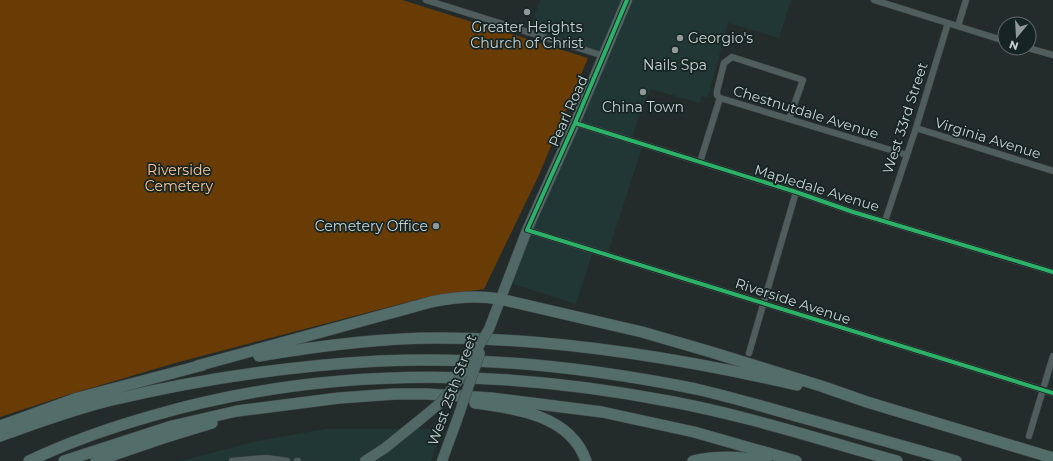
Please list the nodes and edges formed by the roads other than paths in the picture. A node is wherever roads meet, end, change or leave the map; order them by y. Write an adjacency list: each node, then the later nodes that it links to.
1 (426, 0): 9 (street)
2 (626, 0): 9 (main road, Pearl Road)
3 (874, 0): 5 (street)
4 (966, 0): 6 (street)
5 (948, 23): 6 (street); 14 (street, West 33rd Street)
6 (958, 26): 7 (street)
7 (997, 38)
8 (1037, 51): 10 (street)
9 (604, 56): 13 (main road, Pearl Road)
10 (1053, 56)
11 (720, 98): 12 (street, Chestnutdale Avenue); 12 (street); 16 (street)
12 (789, 119): 15 (street, Chestnutdale Avenue)
13 (574, 124): 16 (street, Mapledale Avenue); 20 (main road, Pearl Road)
14 (916, 128): 15 (street, West 33rd Street); 17 (street, Virginia Avenue)
15 (907, 156): 19 (street, West 33rd Street)
16 (700, 162): 18 (street, Mapledale Avenue)
17 (1053, 171)
18 (796, 192): 19 (street, Mapledale Avenue); 23 (street)
19 (885, 221): 21 (street, Mapledale Avenue)
20 (527, 230): 22 (main road, Pearl Road); 23 (street, Riverside Avenue)
21 (1053, 272)
22 (500, 299): 24 (main road, Pearl Road); 27 (highway); 32 (highway)
23 (763, 303): 25 (street); 28 (street, Riverside Avenue)
24 (489, 329): 42 (main road, bridge); 43 (main road, West 25th Street, bridge)
25 (749, 353)
26 (1053, 356): 28 (street)
27 (197, 366): 32 (highway); 33 (highway)
28 (1043, 390): 29 (street, Riverside Avenue); 35 (street)
29 (1053, 393)
30 (371, 396): 31 (highway); 44 (highway); 47 (highway)
31 (306, 402): 38 (highway); 39 (highway)
32 (868, 402): 36 (highway)
33 (0, 426)
34 (0, 436): 49 (highway)
35 (1029, 436)
36 (1053, 458)
37 (29, 461): 48 (highway)
38 (64, 461)
39 (96, 461)
40 (232, 461): 41 (street)
41 (287, 461)
42 (365, 461)
43 (442, 461)
44 (586, 461)
45 (693, 461): 46 (highway)
46 (766, 461)
47 (796, 461)
48 (897, 461)
49 (956, 461)

